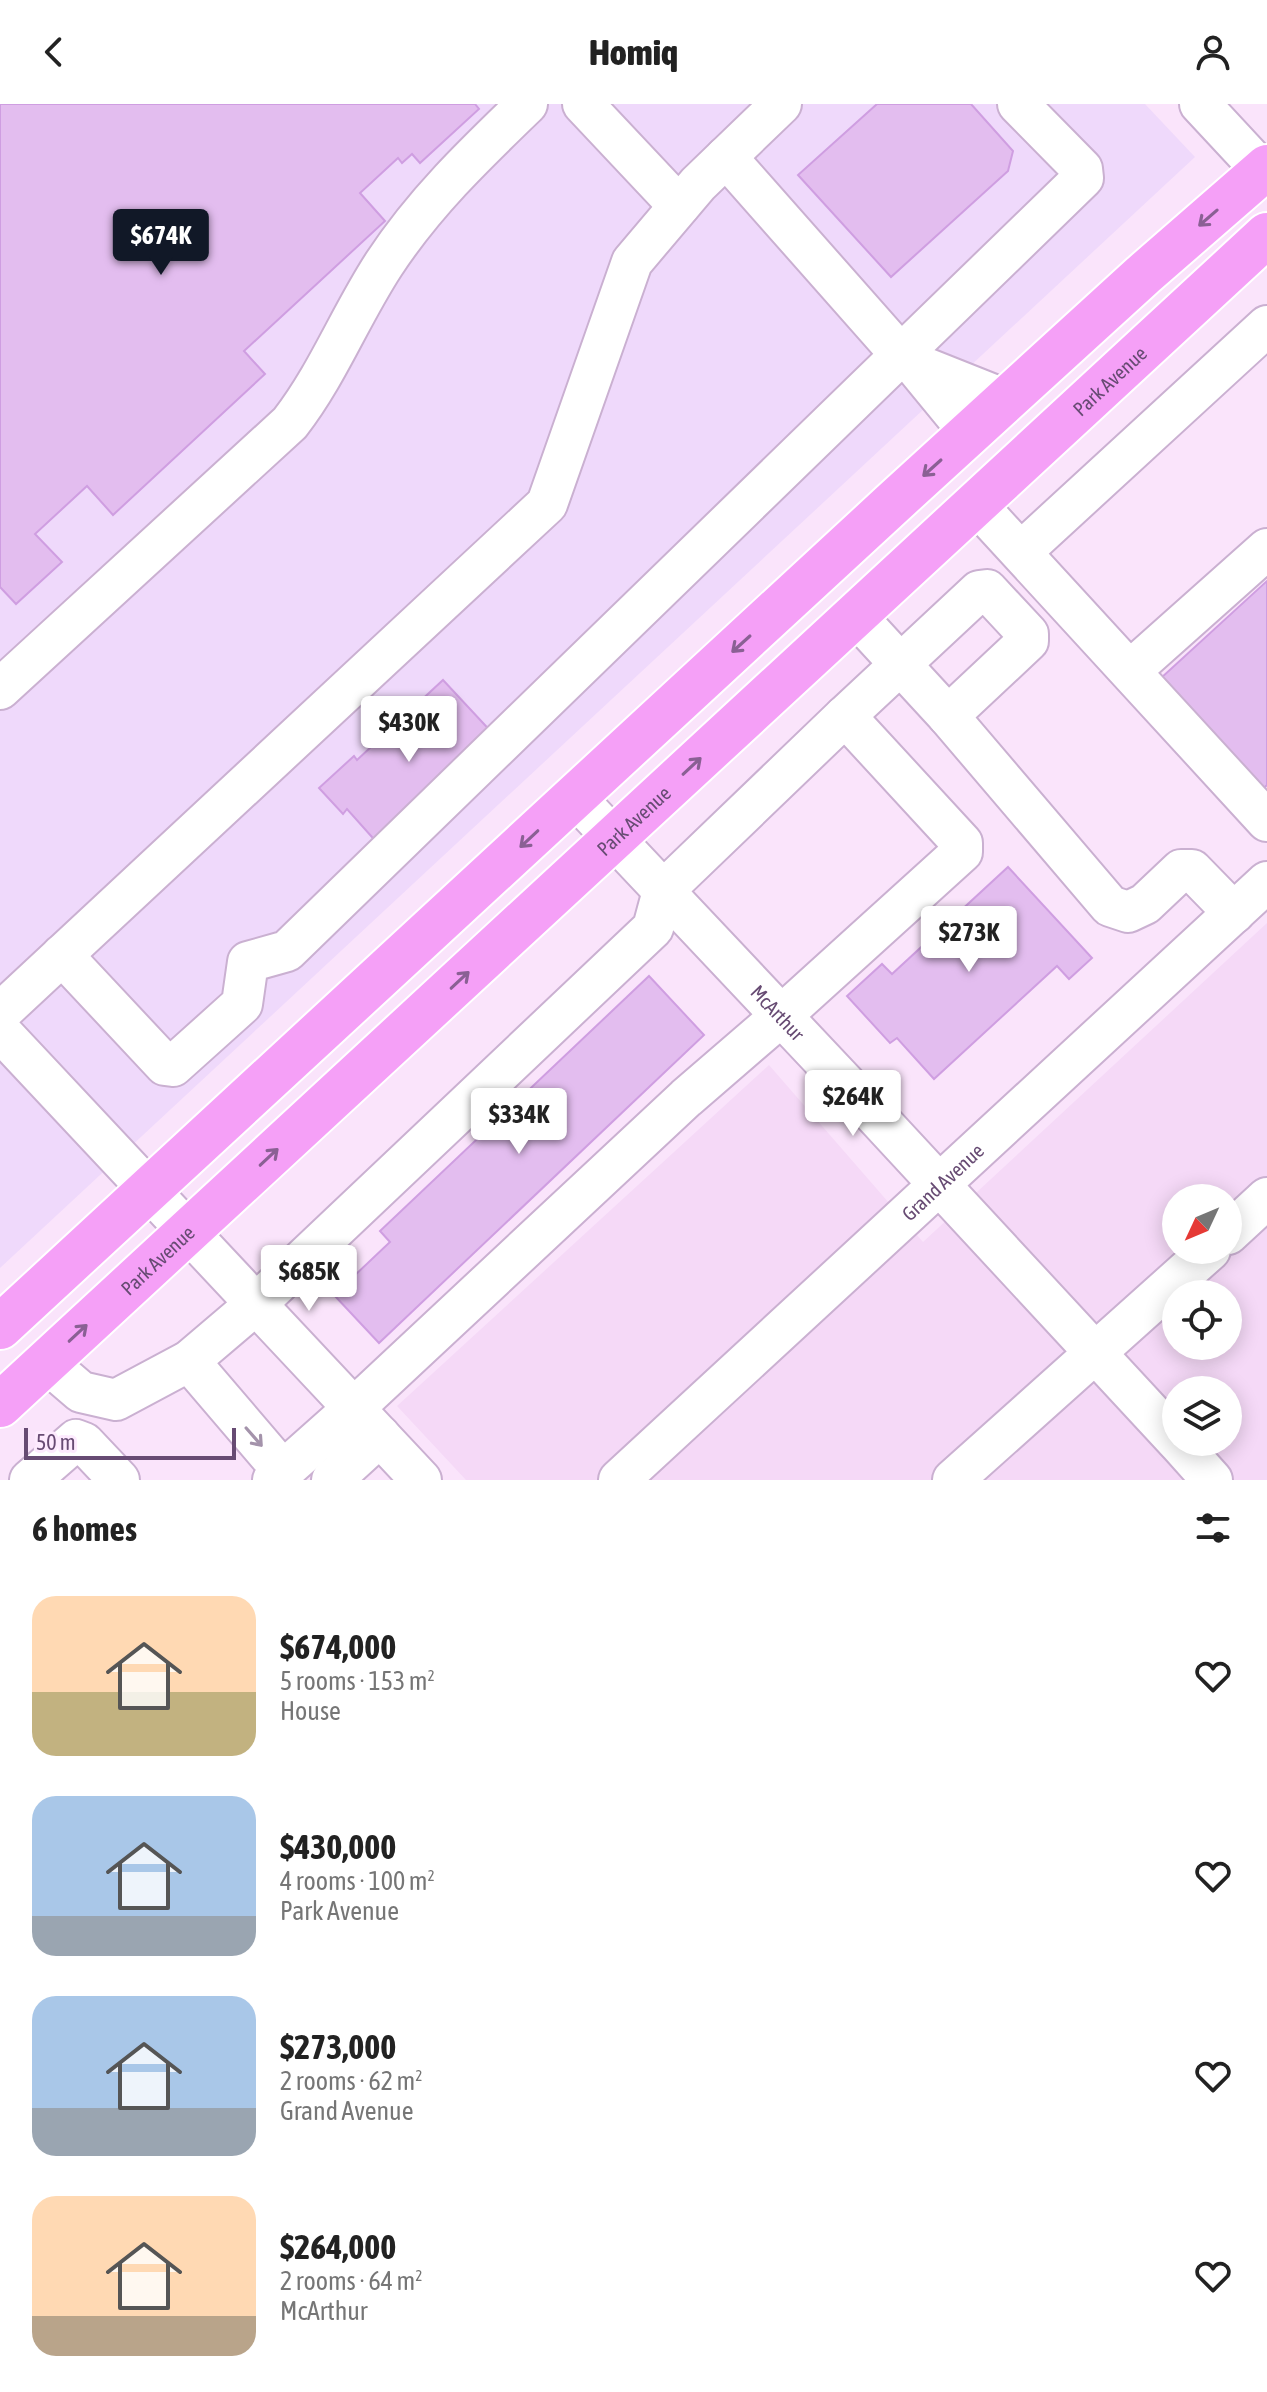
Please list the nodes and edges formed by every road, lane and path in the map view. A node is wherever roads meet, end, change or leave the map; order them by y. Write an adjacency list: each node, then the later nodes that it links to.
1 (527, 104): 20 (street)
2 (583, 104): 8 (street)
3 (781, 104): 6 (street)
4 (1018, 104): 11 (street)
5 (1200, 104): 7 (street)
6 (726, 157): 8 (street); 11 (street)
7 (1265, 171): 12 (main road, one-way to 12)
8 (679, 206): 29 (street)
9 (1267, 235): 14 (main road, Park Avenue)
10 (1267, 326): 16 (street)
11 (907, 359): 12 (street); 13 (street); 29 (street)
12 (1006, 400): 13 (main road)
13 (970, 433): 23 (main road, one-way to 23)
14 (976, 504): 16 (street); 17 (main road, Park Avenue)
15 (1267, 549): 19 (street)
16 (1021, 552): 19 (street)
17 (855, 615): 18 (street); 25 (main road, Park Avenue, one-way to 17)
18 (900, 665): 21 (street); 22 (street); 22 (street)
19 (1130, 671): 24 (street)
20 (0, 689)
21 (845, 716): 27 (street); 31 (street)
22 (948, 716): 28 (street)
23 (575, 797): 25 (street, McArthur); 34 (main road, one-way to 34)
24 (1267, 821)
25 (613, 839): 27 (street, McArthur); 37 (main road, Park Avenue, one-way to 25)
26 (1267, 882): 28 (street, Grand Avenue)
27 (663, 891): 31 (street, McArthur); 39 (street)
28 (1234, 913): 33 (street, Grand Avenue)
29 (62, 955): 30 (street)
30 (0, 1013)
31 (781, 1016): 33 (street, McArthur); 45 (street)
32 (0, 1031): 34 (street)
33 (939, 1185): 41 (street, McArthur); 53 (street, Grand Avenue)
34 (149, 1190): 37 (street); 40 (main road)
35 (1267, 1198): 36 (street)
36 (1242, 1221)
37 (188, 1231): 39 (street); 43 (main road, Park Avenue, one-way to 37)
38 (1195, 1264): 41 (street)
39 (256, 1304): 42 (street); 45 (street)
40 (0, 1327)
41 (1096, 1353): 46 (street, McArthur); 54 (street)
42 (189, 1361): 43 (street); 48 (street, one-way to 48)
43 (46, 1362): 44 (main road, Park Avenue)
44 (0, 1405)
45 (367, 1422): 48 (street); 51 (street); 52 (street)
46 (1162, 1425)
47 (1190, 1456): 55 (street, McArthur)
48 (278, 1476)
49 (30, 1480): 50 (street)
50 (119, 1480)
51 (332, 1480)
52 (421, 1480)
53 (619, 1480)
54 (953, 1480)
55 (1212, 1480)

